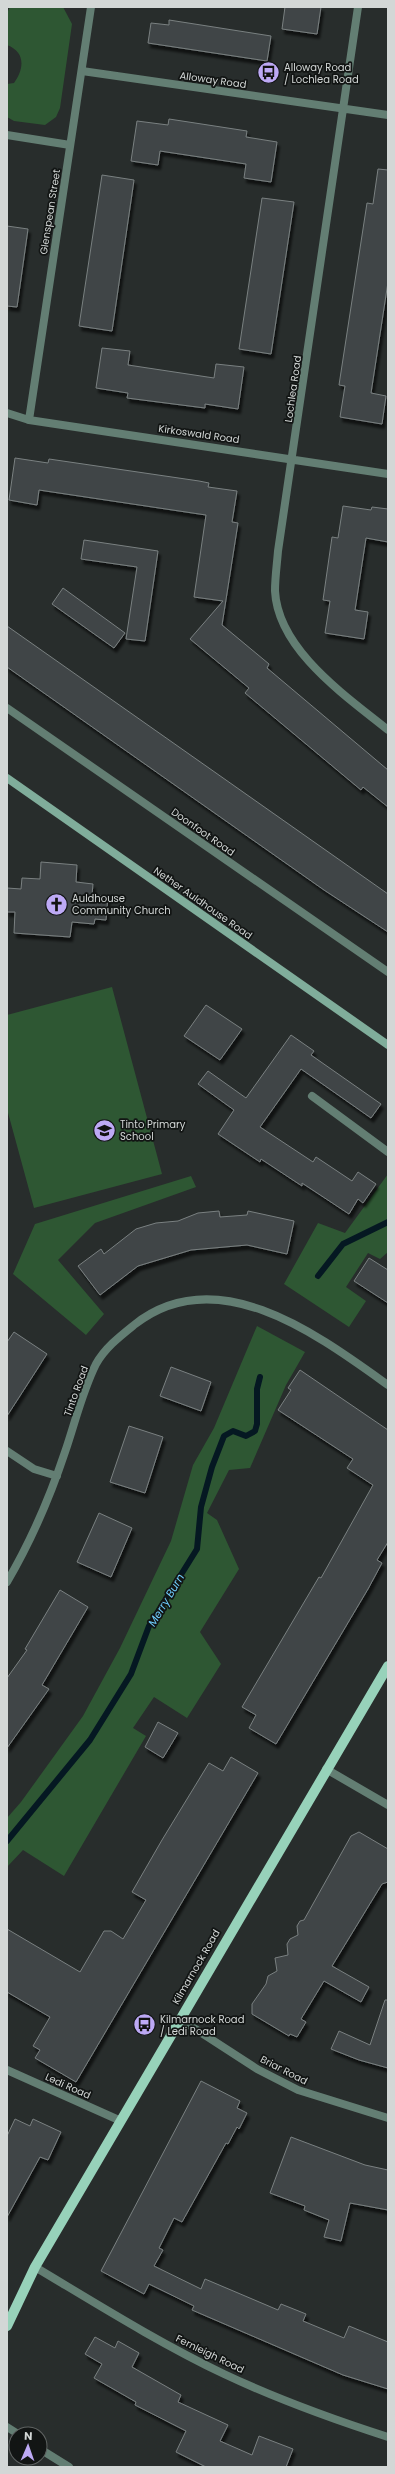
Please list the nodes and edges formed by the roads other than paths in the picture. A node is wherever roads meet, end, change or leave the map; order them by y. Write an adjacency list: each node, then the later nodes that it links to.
1 (91, 7): 3 (street, Glenspean Street)
2 (358, 7): 4 (street, Lochlea Road)
3 (82, 71): 4 (street, Alloway Road); 7 (street, Glenspean Street)
4 (342, 108): 5 (street, Alloway Road); 10 (street, Lochlea Road)
5 (388, 115)
6 (7, 135): 7 (street)
7 (70, 146): 9 (street, Glenspean Street)
8 (7, 413): 9 (street, Kirkoswald Road)
9 (29, 420): 10 (street, Kirkoswald Road)
10 (294, 458): 11 (street, Kirkoswald Road); 13 (street, Lochlea Road)
11 (388, 474)
12 (7, 708): 15 (street, Doonfoot Road)
13 (388, 730)
14 (7, 778): 16 (main road, Nether Auldhouse Road)
15 (388, 972)
16 (388, 1045)
17 (312, 1096): 18 (street)
18 (388, 1152)
19 (388, 1385): 21 (street, Tinto Road)
20 (7, 1451): 21 (street)
21 (57, 1476): 22 (street, Tinto Road)
22 (7, 1582)
23 (388, 1666): 24 (main road, Kilmarnock Road)
24 (326, 1769): 25 (street); 26 (main road, Kilmarnock Road)
25 (388, 1805)
26 (180, 2019): 28 (street, Briar Road); 29 (main road, Kilmarnock Road)
27 (7, 2070): 29 (street, Ledi Road)
28 (388, 2118)
29 (121, 2121): 30 (main road, Kilmarnock Road)
30 (35, 2267): 31 (main road, Kilmarnock Road); 32 (street, Fernleigh Road)
31 (7, 2326)
32 (388, 2436)
33 (48, 2454): 34 (street)
34 (69, 2467)

